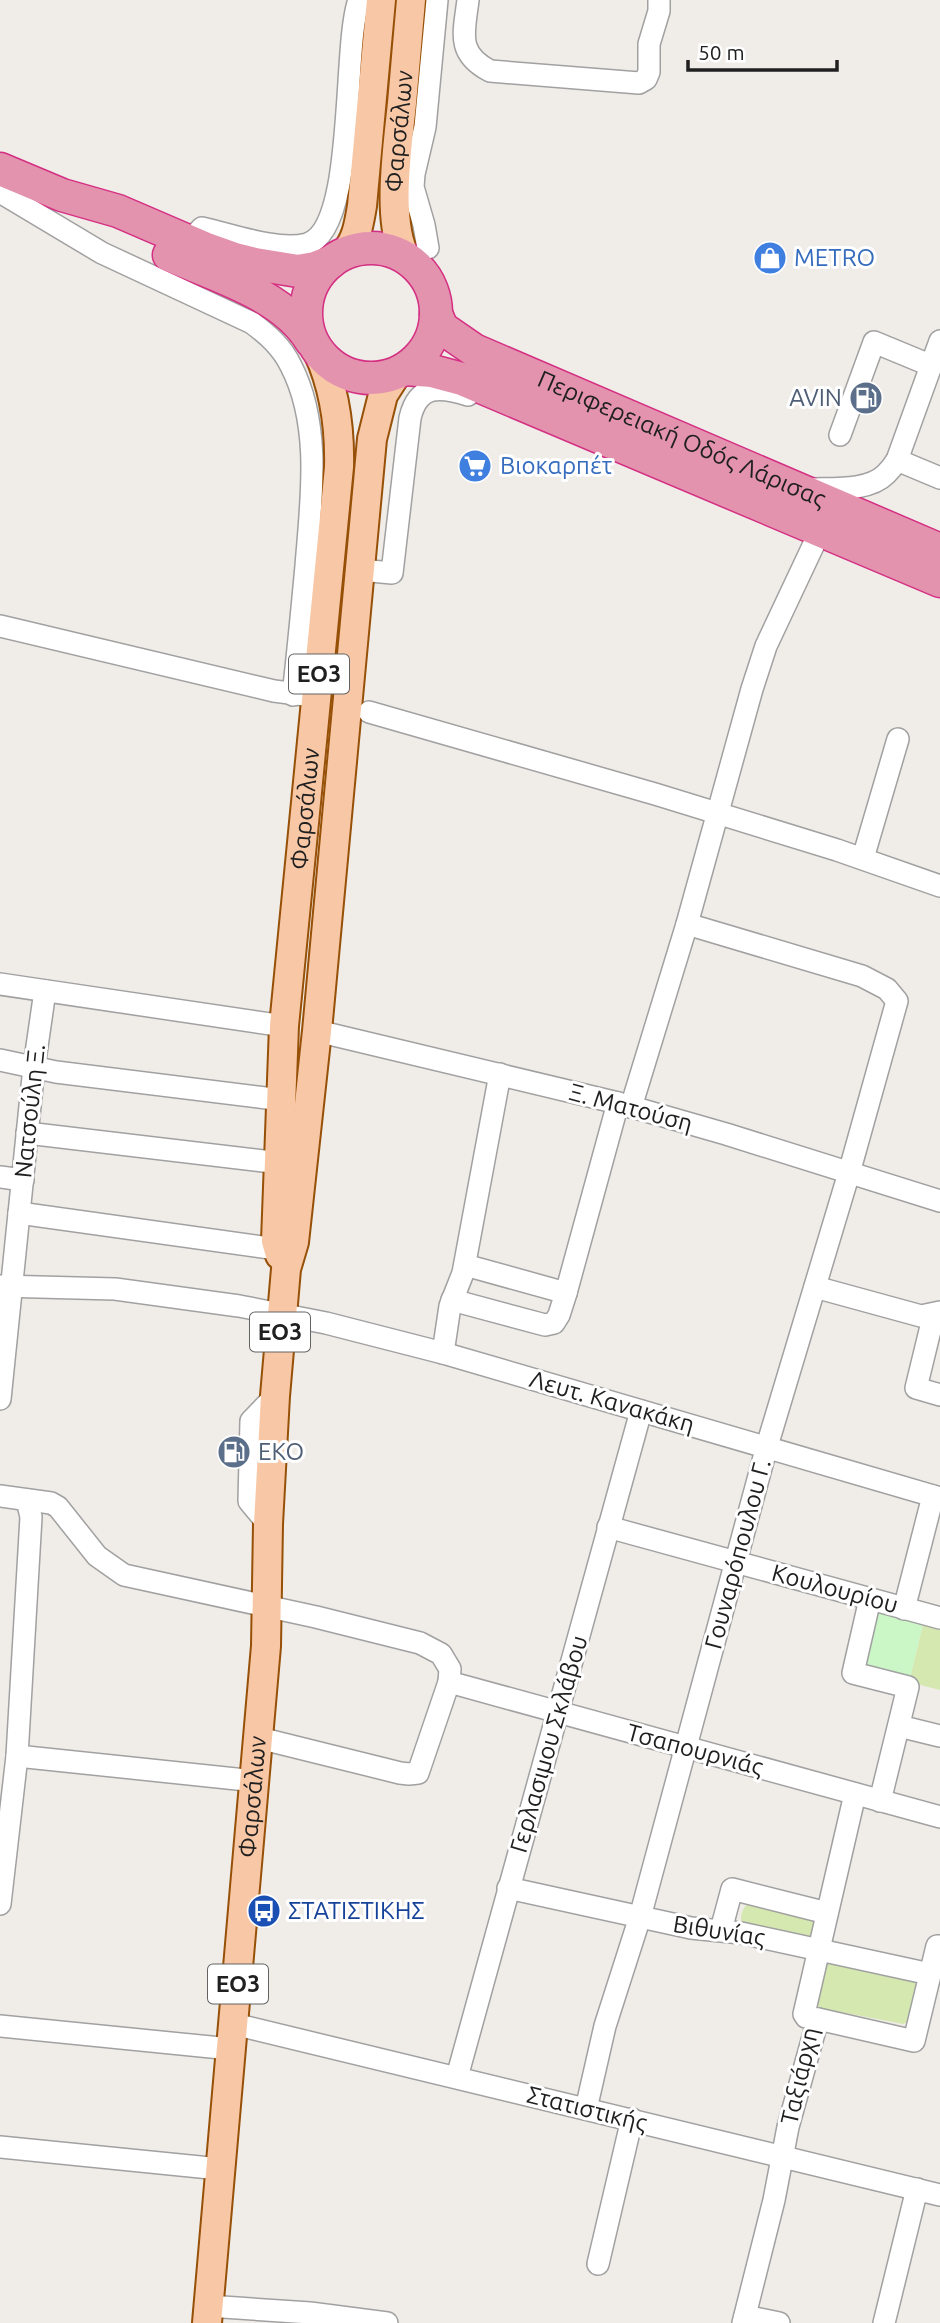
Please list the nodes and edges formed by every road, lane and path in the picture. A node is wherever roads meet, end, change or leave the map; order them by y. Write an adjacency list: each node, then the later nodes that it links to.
1 (359, 0): 11 (street)
2 (381, 0): 13 (main road, Φαρσάλων / ΕΟ3)
3 (411, 0): 8 (main road, Φαρσάλων)
4 (659, 0): 6 (street)
5 (436, 8): 6 (street); 8 (street)
6 (467, 9)
7 (0, 169): 10 (highway)
8 (405, 187): 12 (main road, Φαρσάλων)
9 (0, 192): 30 (street)
10 (62, 195): 11 (highway); 16 (highway)
11 (195, 235): 13 (highway)
12 (418, 254): 13 (highway); 14 (highway)
13 (338, 257): 16 (highway, ΕΟ3)
14 (436, 314): 18 (highway, ΕΟ3); 23 (highway, Περιφερειακή Οδός Λάρισας)
15 (940, 341): 17 (street)
16 (315, 348): 18 (highway); 30 (main road, Φαρσάλων / ΕΟ3)
17 (932, 366): 20 (street); 21 (street)
18 (401, 371): 19 (highway, Περιφερειακή Οδός Λάρισας); 26 (main road, Φαρσάλων / ΕΟ3)
19 (510, 405): 24 (street); 26 (street); 27 (highway, Περιφερειακή Οδός Λάρισας)
20 (840, 435)
21 (897, 460): 22 (street); 23 (street)
22 (940, 478)
23 (798, 490): 25 (highway, Περιφερειακή Οδός Λάρισας)
24 (814, 544): 28 (street); 33 (street)
25 (940, 550)
26 (360, 570): 40 (main road, Φαρσάλων / ΕΟ3)
27 (940, 581)
28 (940, 597)
29 (0, 626): 30 (street)
30 (305, 695): 39 (main road, Φαρσάλων / ΕΟ3)
31 (369, 712): 33 (street)
32 (898, 739): 34 (street)
33 (717, 814): 34 (street); 36 (street)
34 (863, 858): 35 (street)
35 (940, 886)
36 (687, 923): 45 (street); 48 (street, Γουναρόπουλου Γ.)
37 (0, 984): 38 (street)
38 (45, 991): 39 (street); 42 (street, Νατσούλη Ξ.)
39 (284, 1026): 44 (main road, Φαρσάλων / ΕΟ3)
40 (317, 1031): 43 (street, Ξ. Ματούση); 53 (main road, Φαρσάλων / ΕΟ3)
41 (0, 1060): 42 (street)
42 (34, 1067): 44 (street); 46 (street, Νατσούλη Ξ.)
43 (500, 1074): 45 (street, Ξ. Ματούση); 54 (street)
44 (282, 1100): 47 (main road, Φαρσάλων / ΕΟ3)
45 (625, 1105): 48 (street, Ξ. Ματούση); 57 (street)
46 (27, 1133): 47 (street); 50 (street, Νατσούλη Ξ.)
47 (279, 1163): 53 (main road, Φαρσάλων / ΕΟ3)
48 (849, 1173): 51 (street, Ξ. Ματούση); 56 (street, Γουναρόπουλου Γ.)
49 (0, 1177): 50 (street)
50 (23, 1180): 52 (street, Νατσούλη Ξ.)
51 (940, 1201)
52 (19, 1213): 53 (street); 55 (street, Νατσούλη Ξ.)
53 (281, 1259): 60 (main road, Φαρσάλων / ΕΟ3)
54 (465, 1265): 57 (street); 58 (street)
55 (6, 1286): 60 (street, Λευτ. Κανακάκη); 63 (street, Νατσούλη Ξ.)
56 (816, 1287): 59 (street); 65 (street, Γουναρόπουλου Γ.)
57 (566, 1293): 58 (street)
58 (452, 1300): 61 (street)
59 (937, 1313): 62 (street)
60 (281, 1314): 61 (street, Λευτ. Κανακάκη); 72 (main road, Φαρσάλων / ΕΟ3)
61 (443, 1353): 64 (street, Λευτ. Κανακάκη)
62 (940, 1395)
63 (0, 1399)
64 (641, 1411): 65 (street, Λευτ. Κανακάκη); 69 (street, Γερλασιμου Σκλάβου)
65 (767, 1446): 67 (street, Λευτ. Κανακάκη); 70 (street, Γουναρόπουλου Γ.)
66 (0, 1496): 68 (street)
67 (937, 1497): 73 (street)
68 (27, 1500): 72 (street); 81 (street)
69 (608, 1527): 70 (street, Κουλουρίου); 76 (street, Γερλασιμου Σκλάβου)
70 (736, 1562): 71 (street, Κουλουρίου); 80 (street, Γουναρόπουλου Γ.)
71 (870, 1599): 73 (street, Κουλουρίου); 77 (street)
72 (267, 1605): 75 (street); 79 (main road, Φαρσάλων / ΕΟ3)
73 (904, 1609): 74 (street, Κουλουρίου)
74 (940, 1618)
75 (449, 1682): 76 (street, Τσαπουρνιάς); 79 (street)
76 (558, 1713): 80 (street, Τσαπουρνιάς); 86 (street, Γερλασιμου Σκλάβου)
77 (898, 1726): 78 (street); 84 (street)
78 (940, 1736)
79 (259, 1738): 82 (main road, Φαρσάλων / ΕΟ3)
80 (687, 1748): 83 (street, Τσαπουρνιάς); 89 (street, Γουναρόπουλου Γ.)
81 (18, 1756): 82 (street); 87 (street)
82 (256, 1782): 96 (main road, Φαρσάλων / ΕΟ3)
83 (855, 1794): 84 (street, Τσαπουρνιάς); 88 (street, Ταξιάρχη)
84 (880, 1801): 85 (street, Τσαπουρνιάς)
85 (940, 1817)
86 (508, 1888): 89 (street, Βιθυνίας); 97 (street, Γερλασιμου Σκλάβου)
87 (0, 1904)
88 (827, 1913): 90 (street); 92 (street, Ταξιάρχη)
89 (640, 1917): 90 (street, Βιθυνίας); 98 (street, Γουναρόπουλου Γ.)
90 (722, 1930): 92 (street, Βιθυνίας)
91 (940, 1947): 93 (street)
92 (818, 1951): 93 (street, Βιθυνίας); 94 (street, Ταξιάρχη)
93 (930, 1974): 94 (street)
94 (818, 2019): 101 (street, Ταξιάρχη)
95 (0, 2026): 96 (street, Στατιστικής)
96 (233, 2037): 97 (street, Στατιστικής); 102 (main road, Φαρσάλων / ΕΟ3)
97 (457, 2077): 98 (street, Στατιστικής)
98 (586, 2109): 99 (street, Στατιστικής)
99 (632, 2119): 101 (street, Στατιστικής); 105 (street)
100 (0, 2147): 102 (street)
101 (782, 2158): 103 (street, Στατιστικής); 108 (street, Ταξιάρχη)
102 (220, 2169): 106 (main road, Φαρσάλων / ΕΟ3)
103 (917, 2189): 104 (street, Στατιστικής); 111 (street)
104 (940, 2195)
105 (598, 2264)
106 (207, 2314): 107 (street)
107 (308, 2318): 109 (street)
108 (744, 2319): 110 (street)
109 (387, 2323)
110 (779, 2323)
111 (884, 2323)

